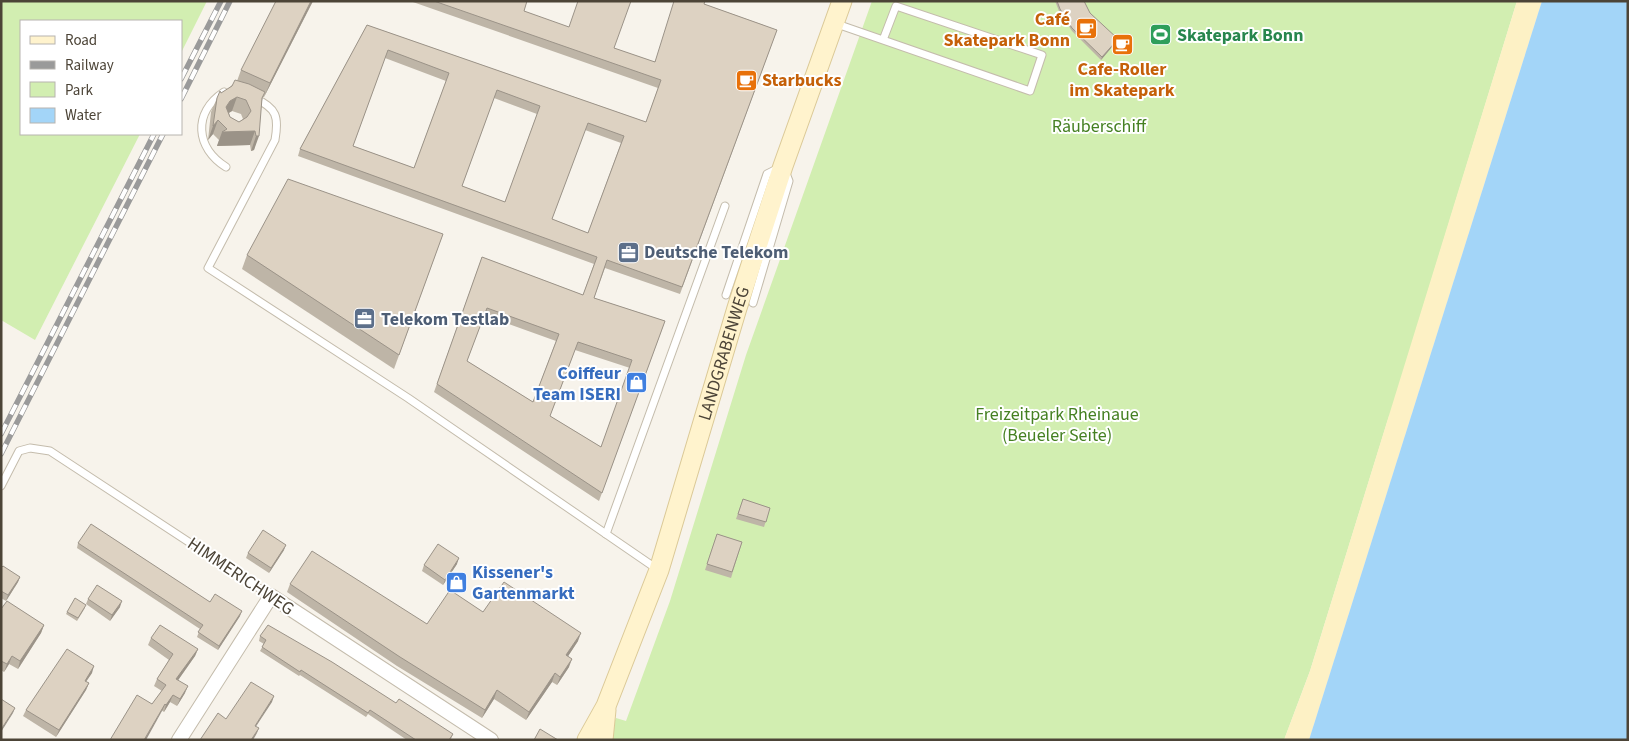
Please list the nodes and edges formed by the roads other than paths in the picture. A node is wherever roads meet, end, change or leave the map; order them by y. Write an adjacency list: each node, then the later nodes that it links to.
1 (842, 1): 2 (street, LANDGRABENWEG)
2 (834, 23): 3 (lane); 6 (street, LANDGRABENWEG)
3 (883, 40): 3 (lane)
4 (234, 89): 7 (lane)
5 (248, 95): 12 (lane)
6 (783, 166): 9 (lane); 10 (lane); 13 (street, LANDGRABENWEG)
7 (226, 167)
8 (726, 206): 12 (lane)
9 (726, 295)
10 (753, 303)
11 (1, 486): 14 (lane, HIMMERICHWEG)
12 (606, 534): 13 (lane)
13 (660, 570): 15 (street, LANDGRABENWEG)
14 (270, 596): 16 (street); 17 (street, HIMMERICHWEG)
15 (606, 706): 18 (street, LANDGRABENWEG); 19 (street, LANDGRABENWEG)
16 (180, 740)
17 (491, 740)
18 (587, 740)
19 (603, 740)

